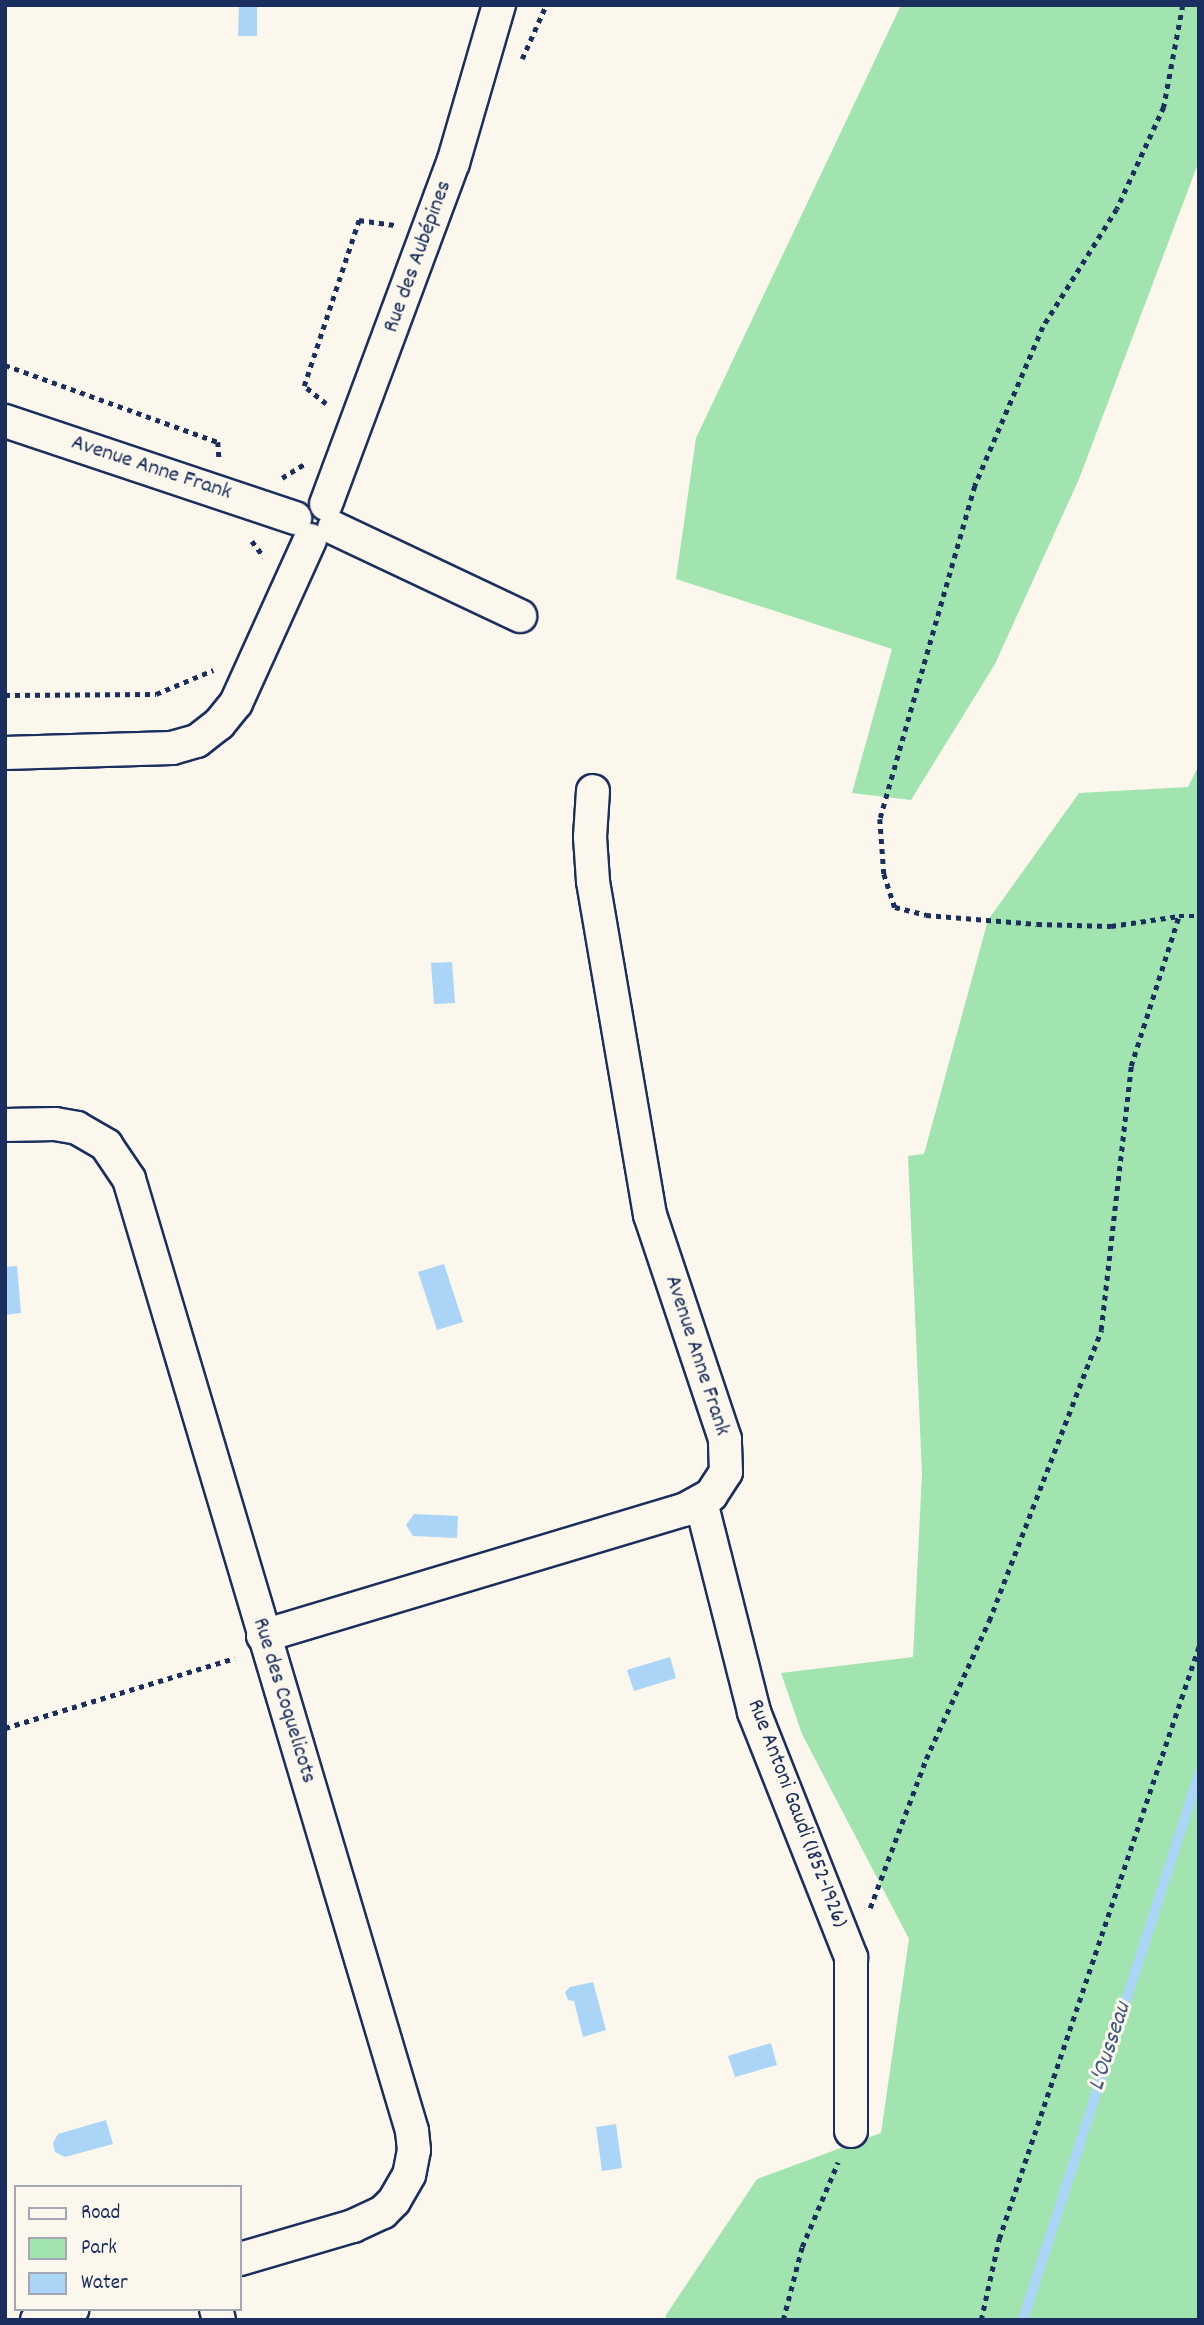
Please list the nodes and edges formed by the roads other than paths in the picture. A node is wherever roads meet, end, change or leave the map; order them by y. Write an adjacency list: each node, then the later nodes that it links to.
1 (499, 5): 3 (street, Rue des Aubépines)
2 (5, 421): 3 (street, Avenue Anne Frank)
3 (316, 523): 4 (street, Avenue Anne Frank); 5 (street, Rue des Aubépines)
4 (520, 615)
5 (5, 753)
6 (593, 791): 8 (street, Avenue Anne Frank)
7 (5, 1125): 9 (street, Rue des Coquelicots)
8 (701, 1502): 9 (street); 10 (street, Rue Antoni Gaudi (1852-1926))
9 (263, 1636): 11 (street, Rue des Coquelicots)
10 (852, 2131)
11 (242, 2258)
12 (66, 2311): 13 (street)
13 (37, 2320)

